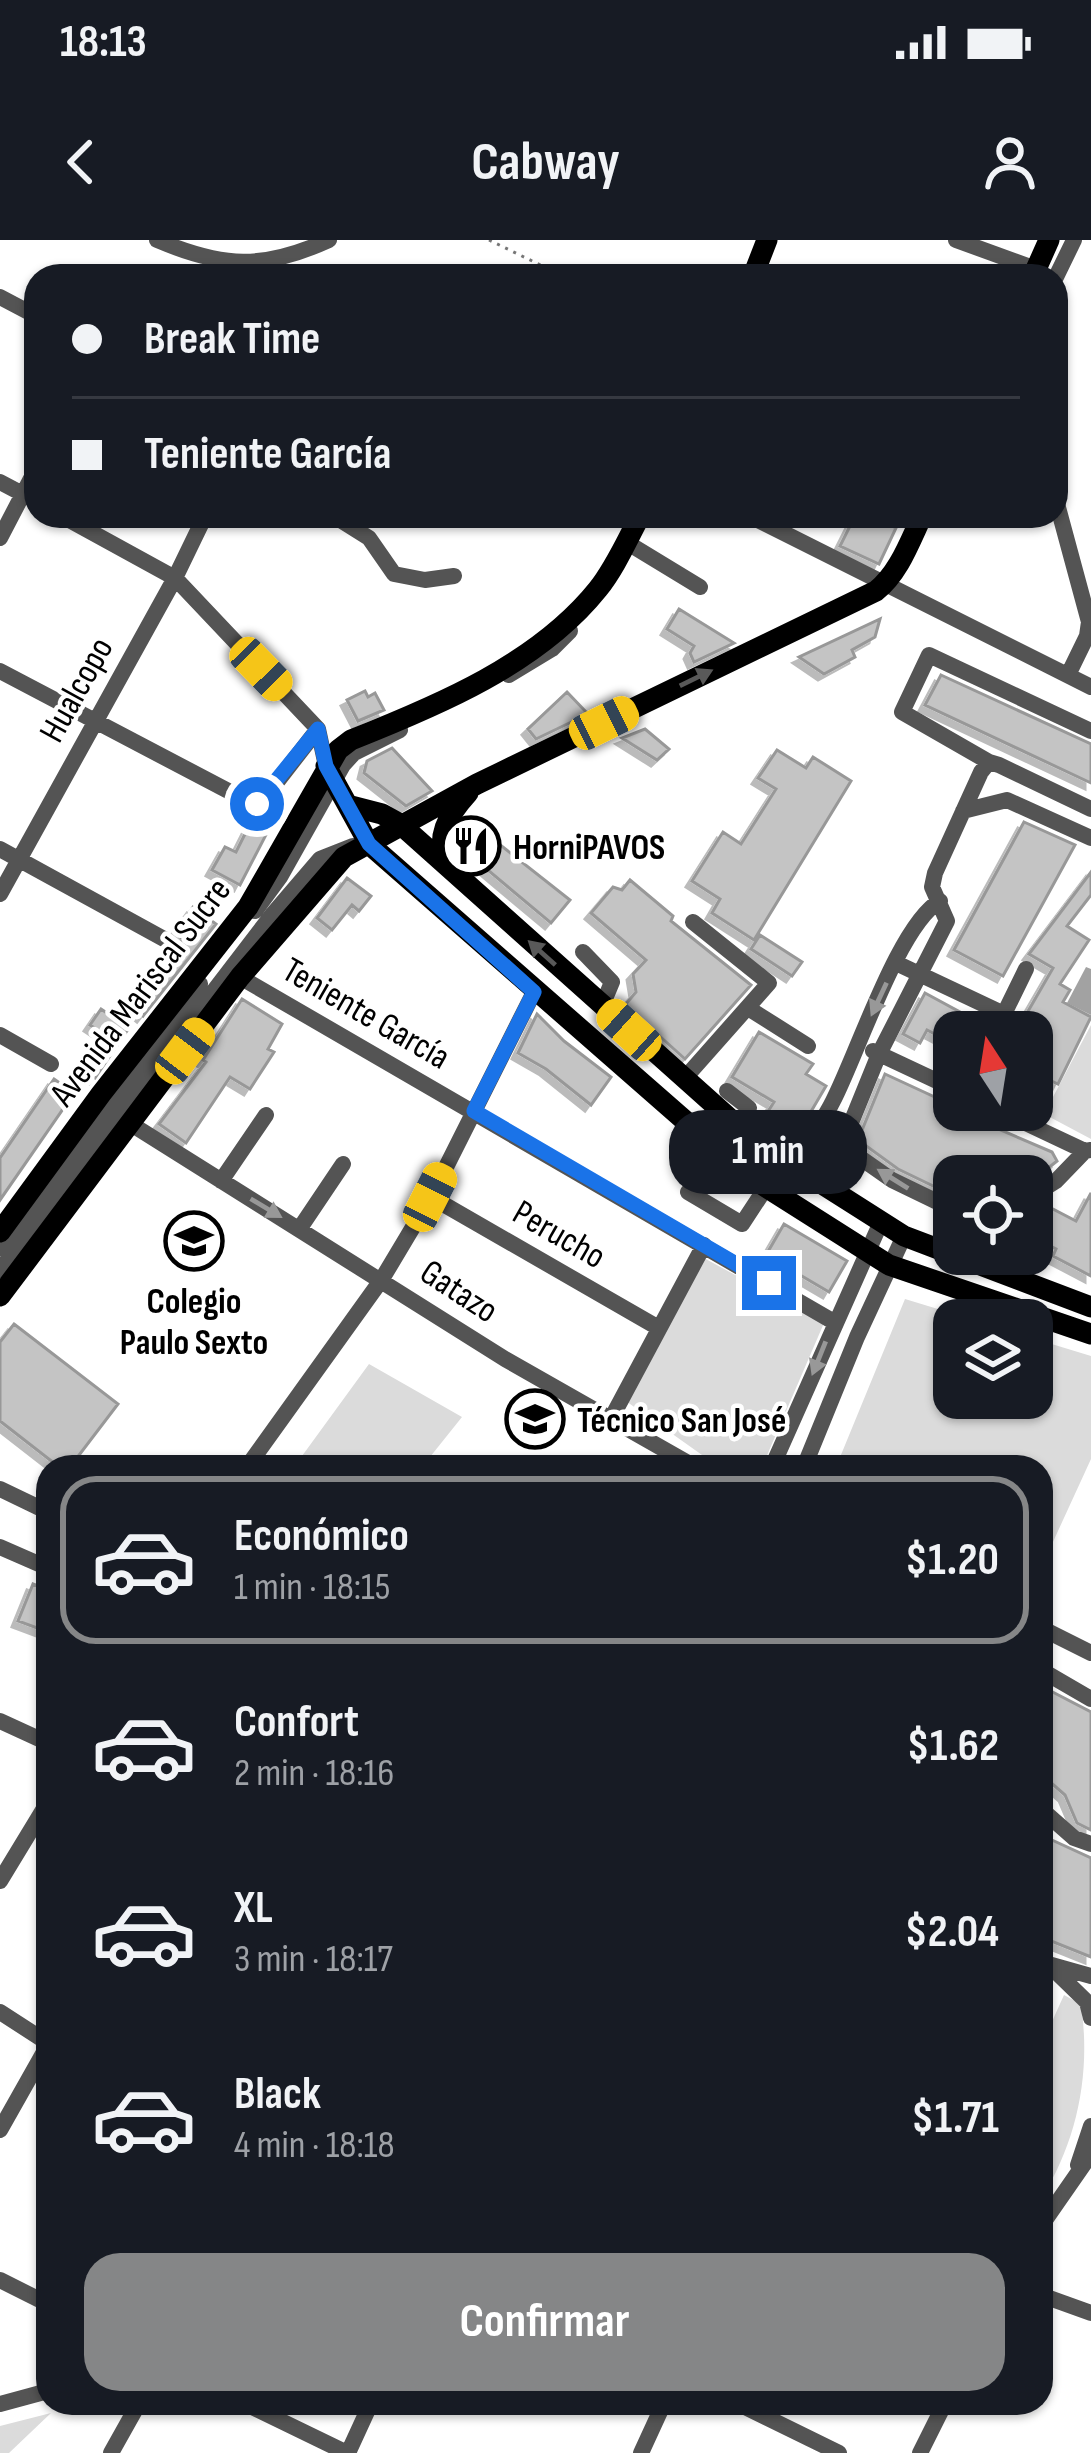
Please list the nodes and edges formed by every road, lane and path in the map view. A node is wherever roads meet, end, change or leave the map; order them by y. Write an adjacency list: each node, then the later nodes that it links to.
1 (157, 240): 2 (street)
2 (329, 240)
3 (489, 240): 7 (path)
4 (956, 240): 6 (street)
5 (1074, 240): 8 (street)
6 (1001, 248)
7 (538, 264)
8 (1051, 264)
9 (24, 506): 17 (street)
10 (84, 528): 20 (street)
11 (199, 528): 20 (street, Hualcopo)
12 (353, 528): 19 (street)
13 (637, 528): 18 (main road, Avenida Mariscal Sucre)
14 (774, 528): 21 (street)
15 (916, 528): 21 (main road)
16 (1064, 528): 24 (street)
17 (0, 538)
18 (628, 543): 22 (street); 30 (main road, Avenida Mariscal Sucre)
19 (454, 576)
20 (175, 578): 26 (street, Hualcopo); 27 (street)
21 (886, 583): 24 (street); 31 (main road, Avenida Mariscal Sucre, one-way to 21)
22 (700, 586)
23 (0, 671): 26 (street)
24 (1068, 675): 25 (street)
25 (1091, 687)
26 (94, 722): 27 (street); 39 (street, Hualcopo)
27 (318, 729): 30 (street)
28 (1091, 731): 29 (street)
29 (989, 762): 33 (street); 34 (street)
30 (330, 775): 32 (main road); 61 (main road, Avenida Mariscal Sucre); 85 (street)
31 (477, 784): 35 (main road, Avenida Mariscal Sucre); 40 (main road)
32 (351, 806): 35 (main road); 37 (main road)
33 (1091, 808)
34 (963, 811): 36 (street); 42 (street)
35 (400, 824): 37 (main road, Avenida Mariscal Sucre); 40 (main road)
36 (1091, 838)
37 (369, 844): 49 (main road, Avenida Mariscal Sucre); 50 (main road); 88 (street)
38 (0, 849): 39 (street)
39 (18, 859): 41 (street, Hualcopo); 44 (street)
40 (451, 872): 51 (main road, one-way to 40)
41 (0, 894)
42 (940, 901): 46 (street); 48 (street)
43 (693, 922): 52 (street)
44 (164, 939)
45 (583, 952): 51 (street)
46 (896, 963): 48 (street); 54 (street, one-way to 54)
47 (1026, 969): 48 (street)
48 (920, 975): 56 (street)
49 (240, 977): 62 (street, Teniente García); 65 (main road, Avenida Mariscal Sucre)
50 (534, 992): 62 (street); 75 (main road)
51 (602, 1006): 58 (main road)
52 (748, 1008): 55 (street); 58 (street)
53 (0, 1035): 57 (street)
54 (858, 1044): 56 (street); 64 (street)
55 (808, 1046)
56 (879, 1054): 59 (street); 68 (street)
57 (51, 1064): 61 (path)
58 (684, 1079): 66 (main road)
59 (933, 1079)
60 (728, 1091): 66 (street)
61 (101, 1094): 82 (main road, Avenida Mariscal Sucre)
62 (474, 1111): 77 (street); 84 (street, Teniente García)
63 (266, 1115): 73 (street)
64 (822, 1121): 68 (street); 71 (street)
65 (131, 1124): 73 (street, Gatazo); 90 (main road, Avenida Mariscal Sucre)
66 (736, 1124): 71 (main road)
67 (1044, 1131): 69 (street)
68 (844, 1139): 72 (street); 78 (street, one-way to 68)
69 (1088, 1151): 74 (street)
70 (343, 1164): 81 (street)
71 (792, 1165): 72 (main road)
72 (818, 1180): 79 (main road); 80 (main road)
73 (221, 1181): 81 (street, Gatazo, one-way to 81)
74 (1053, 1183)
75 (765, 1189): 76 (street); 79 (main road)
76 (688, 1192)
77 (430, 1197): 89 (street); 93 (street, Perucho)
78 (933, 1200)
79 (800, 1209): 86 (main road)
80 (881, 1222): 83 (main road); 86 (street)
81 (300, 1228): 89 (street, Gatazo)
82 (0, 1232)
83 (904, 1237): 87 (street); 91 (main road)
84 (704, 1245): 92 (street, Teniente García); 93 (street)
85 (0, 1248)
86 (866, 1251): 87 (main road); 92 (street)
87 (889, 1265): 94 (main road); 99 (street)
88 (0, 1270)
89 (382, 1279): 95 (street, Gatazo); 96 (street)
90 (0, 1297)
91 (1091, 1307)
92 (834, 1322): 98 (street, one-way to 98)
93 (657, 1327): 95 (street)
94 (1091, 1334)
95 (612, 1417): 97 (street, Gatazo)
96 (256, 1455)
97 (675, 1455)
98 (777, 1455)
99 (809, 1455)
100 (0, 1489): 101 (street)
101 (36, 1506)
102 (0, 1547): 103 (street)
103 (36, 1563)
104 (1053, 1634): 105 (street)
105 (1091, 1653)
106 (1053, 1677): 107 (street)
107 (1091, 1699)
108 (0, 1721): 109 (street)
109 (36, 1738)
110 (1053, 1820): 112 (street)
111 (36, 1822): 113 (street)
112 (1091, 1844)
113 (0, 1881)
114 (1053, 1966): 116 (street)
115 (1053, 1970): 118 (street)
116 (1091, 1976)
117 (0, 2012): 119 (street)
118 (1091, 2018)
119 (36, 2036)
120 (36, 2066): 122 (street)
121 (1091, 2126): 124 (street)
122 (0, 2130)
123 (1091, 2154): 124 (street)
124 (1075, 2176): 125 (street)
125 (1053, 2208)
126 (0, 2280): 127 (street)
127 (36, 2298)
128 (1053, 2299): 129 (street)
129 (1091, 2313)
130 (36, 2394): 131 (street)
131 (0, 2404)
132 (133, 2415): 138 (street)
133 (269, 2415): 139 (street)
134 (365, 2415): 139 (street)
135 (658, 2415): 140 (street)
136 (761, 2415): 141 (street)
137 (939, 2415): 142 (street)
138 (112, 2453)
139 (347, 2453)
140 (641, 2453)
141 (839, 2453)
142 (920, 2453)

